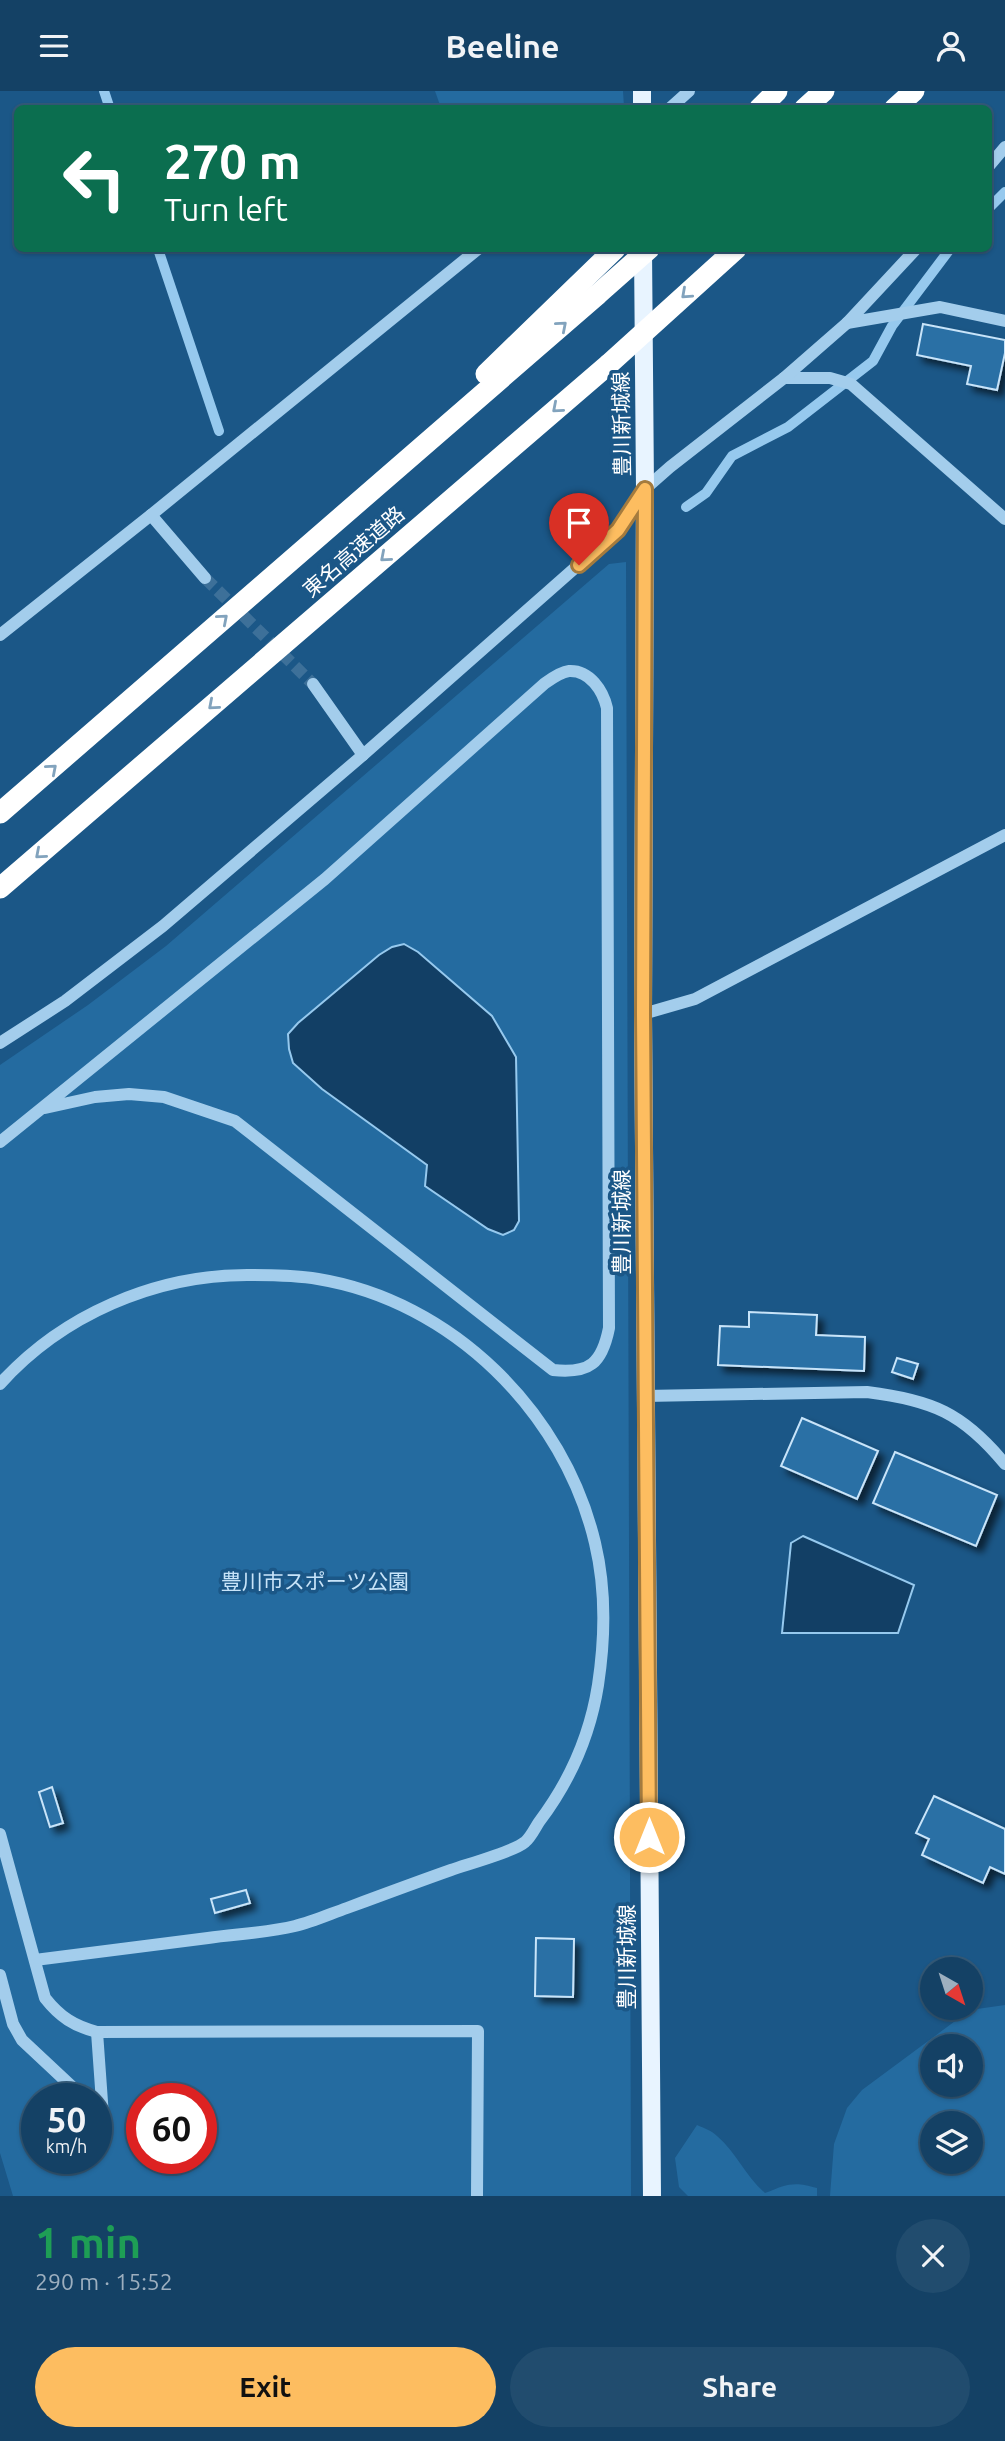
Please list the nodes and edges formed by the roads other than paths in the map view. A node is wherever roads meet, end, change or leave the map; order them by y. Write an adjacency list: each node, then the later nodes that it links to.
1 (689, 91): 5 (street)
2 (777, 91): 6 (highway)
3 (824, 91): 7 (highway)
4 (914, 91): 8 (highway)
5 (673, 105)
6 (764, 105)
7 (808, 105)
8 (898, 105)
9 (1005, 147): 10 (street)
10 (992, 162)
11 (474, 252): 22 (street)
12 (613, 252): 17 (highway)
13 (643, 252): 21 (main road, 豊川新城線)
14 (644, 252): 17 (highway, 東名高速道路, bridge)
15 (733, 252): 30 (highway, 東名高速道路, one-way to 30, bridge)
16 (913, 252): 19 (street)
17 (592, 286): 28 (highway, 東名高速道路, one-way to 17)
18 (1005, 321): 19 (street)
19 (847, 323): 20 (street)
20 (785, 378): 21 (street); 23 (street)
21 (645, 489): 27 (street); 31 (main road, 豊川新城線)
22 (151, 515): 24 (street); 25 (street)
23 (1005, 519)
24 (205, 578)
25 (0, 635)
26 (313, 684): 27 (street)
27 (363, 755): 32 (street)
28 (0, 813)
29 (1005, 835): 31 (street)
30 (0, 888)
31 (643, 1014): 36 (main road, 豊川新城線)
32 (0, 1043)
33 (45, 1108): 33 (street); 34 (street)
34 (0, 1142)
35 (0, 1384): 39 (street)
36 (645, 1396): 37 (street); 45 (main road, 豊川新城線)
37 (1005, 1464)
38 (0, 1834): 39 (street)
39 (35, 1961): 41 (street)
40 (0, 1975): 42 (street)
41 (97, 2032): 43 (street); 44 (street)
42 (68, 2083)
43 (101, 2083)
44 (477, 2196)
45 (652, 2196)

